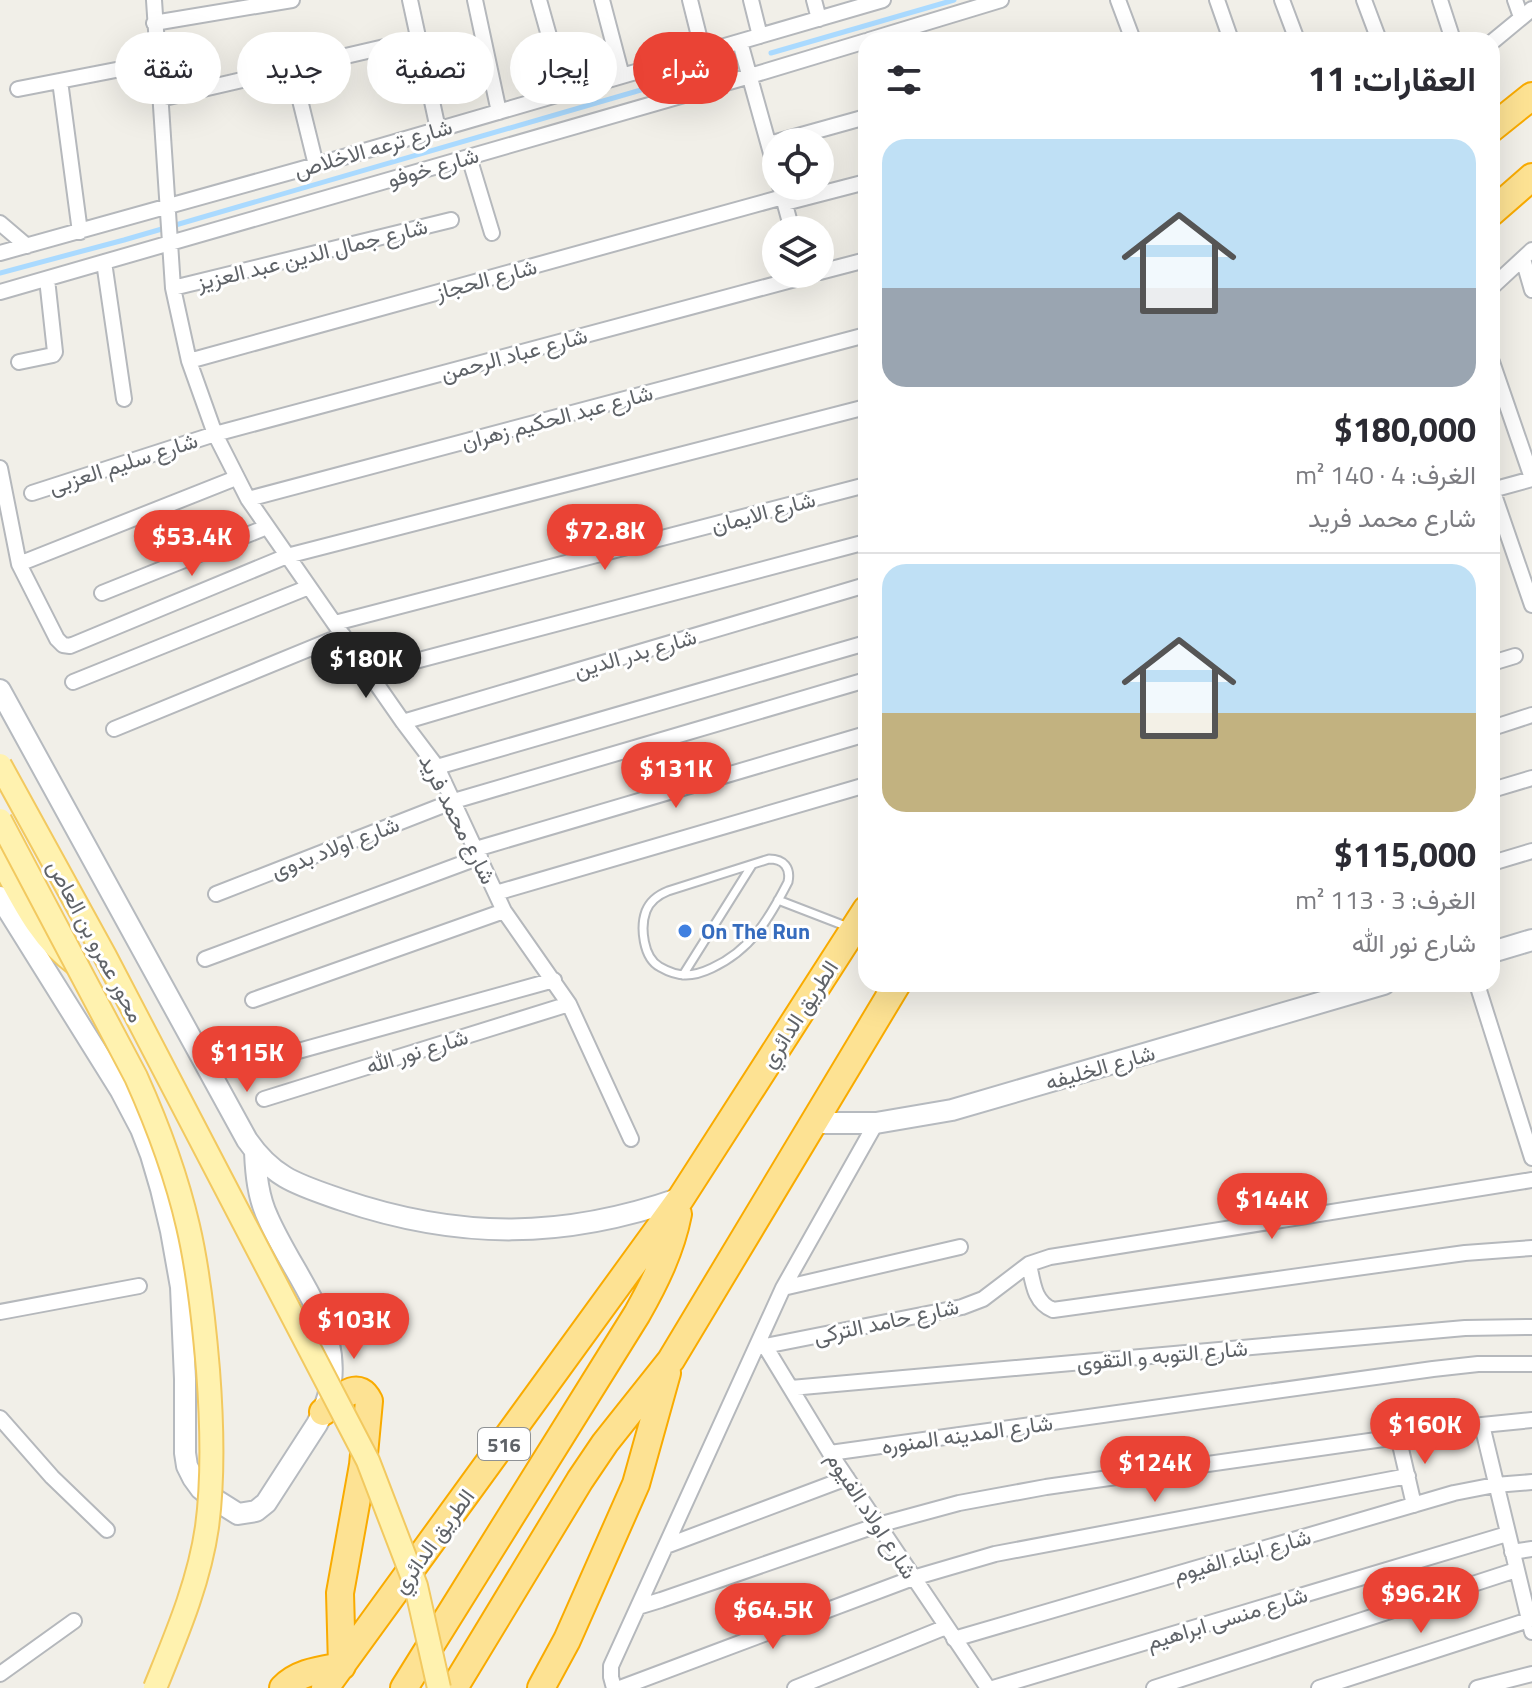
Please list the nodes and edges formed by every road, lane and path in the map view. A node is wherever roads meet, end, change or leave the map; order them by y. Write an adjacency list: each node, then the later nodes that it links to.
1 (154, 0): 20 (street, شارع محمد فريد)
2 (292, 0): 20 (street)
3 (410, 0): 22 (street)
4 (475, 0): 49 (street)
5 (539, 0): 23 (street)
6 (602, 0): 38 (street)
7 (690, 0): 24 (street)
8 (751, 0): 32 (street)
9 (814, 0): 19 (street)
10 (883, 0): 19 (street, شارع ترعه الاخلاص)
11 (1001, 0): 25 (street, شارع خوفو)
12 (1118, 0): 26 (street)
13 (1217, 0): 27 (street)
14 (1282, 0): 28 (street)
15 (1364, 0): 29 (street)
16 (1440, 0): 30 (street)
17 (1515, 0): 18 (street)
18 (1526, 13): 31 (street)
19 (819, 19): 32 (street, شارع ترعه الاخلاص)
20 (154, 23): 21 (street, شارع محمد فريد)
21 (155, 32)
22 (417, 32)
23 (548, 32)
24 (698, 32)
25 (895, 32)
26 (1130, 32)
27 (1228, 32)
28 (1294, 32)
29 (1376, 32)
30 (1450, 32)
31 (1500, 35)
32 (760, 36): 33 (street, شارع ترعه الاخلاص)
33 (740, 42): 39 (street)
34 (858, 43): 39 (street, شارع خوفو)
35 (367, 51): 42 (street)
36 (115, 70): 41 (street)
37 (633, 73): 38 (street, شارع ترعه الاخلاص)
38 (622, 76): 40 (street, شارع ترعه الاخلاص)
39 (750, 76): 52 (street); 55 (street, شارع خوفو)
40 (617, 77)
41 (60, 81): 43 (street); 65 (street)
42 (221, 85)
43 (18, 89)
44 (1532, 96): 51 (highway)
45 (160, 104): 62 (street, شارع محمد فريد)
46 (301, 104): 56 (street)
47 (433, 104): 54 (street)
48 (527, 104): 49 (street, شارع ترعه الاخلاص)
49 (499, 112): 54 (street, شارع ترعه الاخلاص)
50 (858, 119): 53 (street)
51 (1500, 122)
52 (765, 128)
53 (826, 128)
54 (438, 129): 56 (street, شارع ترعه الاخلاص)
55 (469, 157): 66 (street); 67 (street, شارع خوفو)
56 (316, 165): 62 (street, شارع ترعه الاخلاص)
57 (1532, 177): 61 (highway)
58 (858, 183): 59 (street, شارع الحجاز)
59 (834, 187)
60 (765, 200): 81 (street, شارع الحجاز)
61 (1500, 205)
62 (167, 206): 65 (street, شارع ترعه الاخلاص); 67 (street, شارع محمد فريد)
63 (451, 220): 77 (street, شارع جمال الدين عبد العزيز)
64 (0, 223): 68 (street)
65 (80, 232): 68 (street, شارع ترعه الاخلاص)
66 (492, 233)
67 (170, 243): 71 (street, شارع خوفو); 77 (street, شارع محمد فريد)
68 (27, 246): 69 (street, شارع ترعه الاخلاص)
69 (0, 253)
70 (1527, 255): 75 (street); 78 (street)
71 (104, 262): 74 (street, شارع خوفو); 84 (street)
72 (858, 262): 73 (street, شارع عباد الرحمن)
73 (834, 268)
74 (47, 279): 79 (street, شارع خوفو); 82 (street)
75 (1500, 280)
76 (762, 287): 86 (street, شارع عباد الرحمن)
77 (173, 288): 81 (street, شارع محمد فريد)
78 (1532, 290)
79 (0, 292)
80 (858, 337): 93 (street, شارع عبد الحكيم زهران)
81 (189, 361): 86 (street, شارع محمد فريد)
82 (19, 362)
83 (1500, 385): 89 (street)
84 (124, 399)
85 (858, 409): 97 (street)
86 (215, 434): 88 (street, شارع محمد فريد); 92 (street, شارع سليم العزبى)
87 (0, 468): 98 (street)
88 (236, 478): 93 (street, شارع محمد فريد); 98 (street)
89 (1532, 478): 91 (street)
90 (858, 487): 103 (street, شارع الايمان)
91 (1500, 488)
92 (32, 493)
93 (248, 499): 95 (street, شارع محمد فريد)
94 (1500, 513): 102 (street)
95 (267, 527): 97 (street, شارع محمد فريد); 101 (street)
96 (858, 544): 107 (street)
97 (287, 556): 98 (street); 99 (street, شارع محمد فريد)
98 (19, 564)
99 (309, 587): 103 (street, شارع محمد فريد); 108 (street)
100 (858, 587): 112 (street, شارع بدر الدين)
101 (102, 593)
102 (1532, 605)
103 (339, 629): 107 (street, شارع محمد فريد); 114 (street, شارع الايمان)
104 (858, 645): 117 (street)
105 (1515, 656): 106 (street)
106 (1500, 661)
107 (370, 673): 112 (street, شارع محمد فريد)
108 (73, 682)
109 (858, 682): 121 (street, شارع اولاد بدوى)
110 (0, 690): 151 (street)
111 (1532, 715): 113 (street)
112 (403, 722): 117 (street, شارع محمد فريد)
113 (1500, 725)
114 (114, 729)
115 (858, 736): 124 (street)
116 (0, 765): 197 (main road, محور عمرو بن العاص, bridge)
117 (437, 767): 121 (street, شارع محمد فريد)
118 (1532, 778): 120 (street)
119 (858, 787): 128 (street)
120 (1500, 788)
121 (454, 801): 124 (street, شارع محمد فريد); 129 (street, شارع اولاد بدوى)
122 (0, 820): 138 (main road, محور عمرو بن العاص, bridge)
123 (1532, 851): 126 (street)
124 (478, 853): 128 (street, شارع محمد فريد); 137 (street)
125 (0, 858): 138 (main road)
126 (1500, 861)
127 (752, 864): 131 (lane); 139 (lane); 139 (lane)
128 (496, 893): 132 (street, شارع محمد فريد)
129 (216, 894)
130 (0, 897): 166 (street)
131 (778, 900): 133 (lane); 139 (lane)
132 (504, 911): 140 (street, شارع محمد فريد); 144 (street)
133 (858, 920)
134 (858, 923): 154 (highway, الطريق الدائري / 516)
135 (1532, 940): 136 (street)
136 (1500, 950)
137 (205, 959)
138 (77, 965): 193 (main road, محور عمرو بن العاص, bridge)
139 (683, 975)
140 (554, 980): 145 (street, شارع محمد فريد); 146 (street)
141 (892, 992): 148 (highway)
142 (1357, 992): 149 (street, شارع الخليفه)
143 (1480, 992): 152 (street)
144 (253, 1000)
145 (569, 1004): 147 (street, شارع نور الله); 150 (street, شارع محمد فريد)
146 (248, 1065)
147 (264, 1099)
148 (812, 1123): 149 (street, شارع الخليفه); 163 (highway)
149 (876, 1123): 159 (street)
150 (631, 1139)
151 (255, 1152): 154 (street); 166 (street)
152 (1532, 1158)
153 (1532, 1180): 157 (street)
154 (681, 1198): 190 (highway, الطريق الدائري / 516); 196 (highway, الطريق الدائري / 516)
155 (960, 1247): 159 (street)
156 (1532, 1248): 157 (street)
157 (1029, 1264): 162 (street, شارع حامد التركى)
158 (139, 1286): 160 (street)
159 (783, 1288): 162 (street)
160 (0, 1312)
161 (1532, 1327): 165 (street, شارع التوبه و التقوى)
162 (762, 1343): 165 (street, شارع اولاد الفيوم); 180 (street)
163 (671, 1360): 189 (highway); 198 (highway)
164 (1532, 1364): 171 (street, شارع المدينه المنوره)
165 (791, 1388): 171 (street, شارع اولاد الفيوم)
166 (323, 1412): 190 (highway)
167 (0, 1418): 178 (street)
168 (1532, 1420): 169 (street)
169 (1482, 1425): 170 (street); 175 (street)
170 (1398, 1436): 172 (street); 177 (street)
171 (830, 1453): 173 (street, شارع اولاد الفيوم)
172 (1408, 1476): 176 (street); 184 (street)
173 (847, 1478): 177 (street, شارع اولاد الفيوم); 180 (street)
174 (1532, 1482): 175 (street, شارع ابناء الفيوم)
175 (1495, 1485): 176 (street, شارع ابناء الفيوم); 179 (street)
176 (1414, 1505): 188 (street, شارع ابناء الفيوم)
177 (878, 1525): 184 (street, شارع اولاد الفيوم); 185 (street)
178 (107, 1530)
179 (1507, 1534): 182 (street); 203 (street, شارع منسى ابراهيم)
180 (666, 1546): 185 (street)
181 (1532, 1549): 182 (street)
182 (1512, 1552): 183 (street)
183 (1516, 1570): 187 (street); 204 (street)
184 (913, 1578): 188 (street, شارع اولاد الفيوم); 201 (street)
185 (638, 1607): 201 (street)
186 (74, 1621): 191 (street)
187 (1531, 1623): 205 (street)
188 (950, 1633): 202 (street, شارع ابناء الفيوم); 203 (street, شارع اولاد الفيوم)
189 (567, 1640): 199 (highway); 200 (highway)
190 (342, 1666): 194 (highway); 195 (highway, الطريق الدائري / 516)
191 (0, 1674)
192 (1532, 1674): 206 (street)
193 (155, 1688)
194 (283, 1688)
195 (325, 1688)
196 (404, 1688)
197 (439, 1688)
198 (454, 1688)
199 (541, 1688)
200 (554, 1688)
201 (617, 1688)
202 (795, 1688)
203 (990, 1688)
204 (1154, 1688)
205 (1319, 1688)
206 (1477, 1688)

